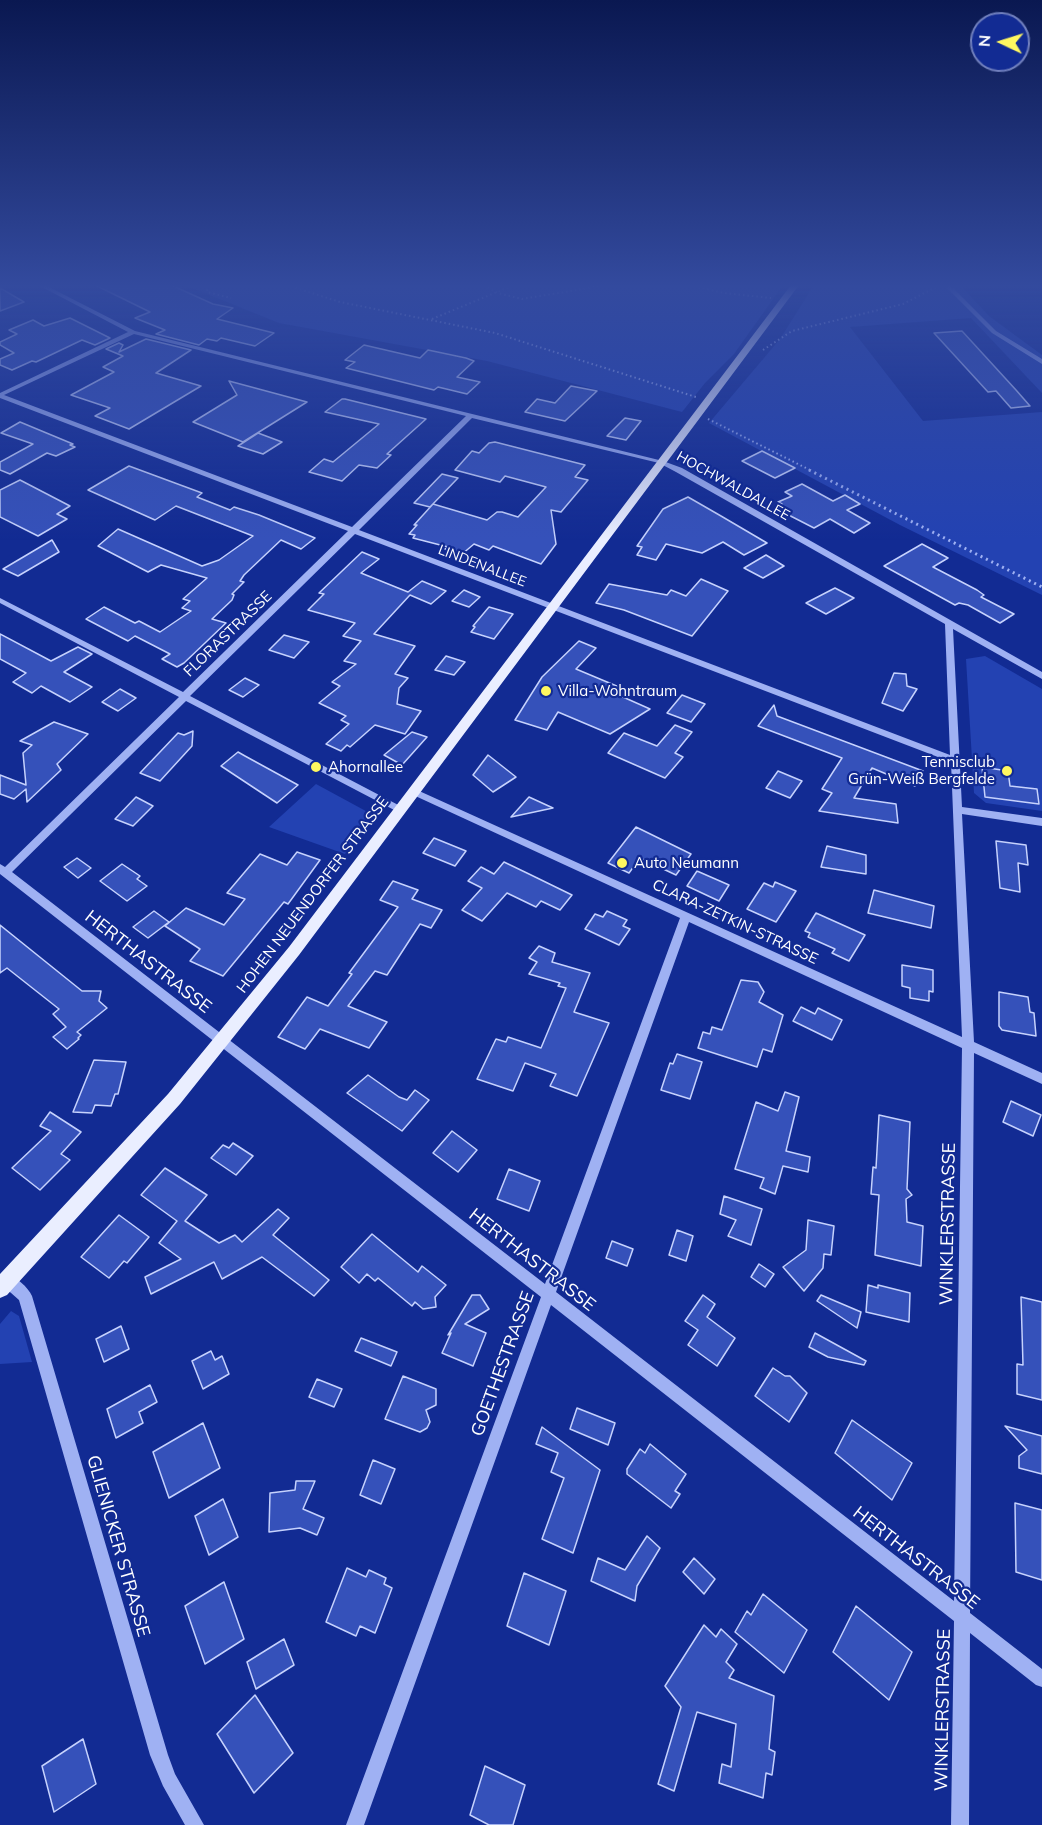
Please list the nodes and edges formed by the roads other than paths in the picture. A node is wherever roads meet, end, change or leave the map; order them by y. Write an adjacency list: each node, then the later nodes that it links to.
1 (54, 370): 4 (street)
2 (288, 370): 5 (street, HOCHWALDALLEE)
3 (729, 370): 6 (main road, HOHEN NEUENDORFER STRASSE)
4 (0, 396): 7 (street, LINDENALLEE)
5 (471, 415): 6 (street, HOCHWALDALLEE); 7 (street, FLORASTRASSE)
6 (661, 462): 9 (main road, HOHEN NEUENDORFER STRASSE); 10 (street, HOCHWALDALLEE)
7 (353, 530): 9 (street, LINDENALLEE); 12 (street, FLORASTRASSE)
8 (0, 600): 12 (street)
9 (553, 608): 13 (street, LINDENALLEE); 14 (main road, HOHEN NEUENDORFER STRASSE)
10 (949, 623): 11 (street, HOCHWALDALLEE); 13 (street, WINKLERSTRASSE)
11 (1042, 676)
12 (184, 696): 15 (street); 18 (street, FLORASTRASSE)
13 (955, 760): 16 (street, WINKLERSTRASSE)
14 (414, 792): 15 (main road, HOHEN NEUENDORFER STRASSE); 19 (street, CLARA-ZETKIN-STRASSE)
15 (401, 810): 20 (main road, HOHEN NEUENDORFER STRASSE)
16 (957, 810): 17 (street); 21 (street, WINKLERSTRASSE)
17 (1042, 822)
18 (3, 871): 20 (street, HERTHASTRASSE)
19 (686, 916): 21 (street, CLARA-ZETKIN-STRASSE); 24 (street, GOETHESTRASSE)
20 (222, 1042): 23 (main road, HOHEN NEUENDORFER STRASSE); 24 (street, HERTHASTRASSE)
21 (968, 1045): 22 (street, CLARA-ZETKIN-STRASSE); 25 (street, WINKLERSTRASSE)
22 (1042, 1079)
23 (4, 1284): 27 (street, GLIENICKER STRASSE)
24 (548, 1295): 25 (street, HERTHASTRASSE); 28 (street, GOETHESTRASSE)
25 (962, 1616): 26 (street, HERTHASTRASSE); 29 (street, WINKLERSTRASSE)
26 (1042, 1679)
27 (195, 1825)
28 (354, 1825)
29 (960, 1825)

